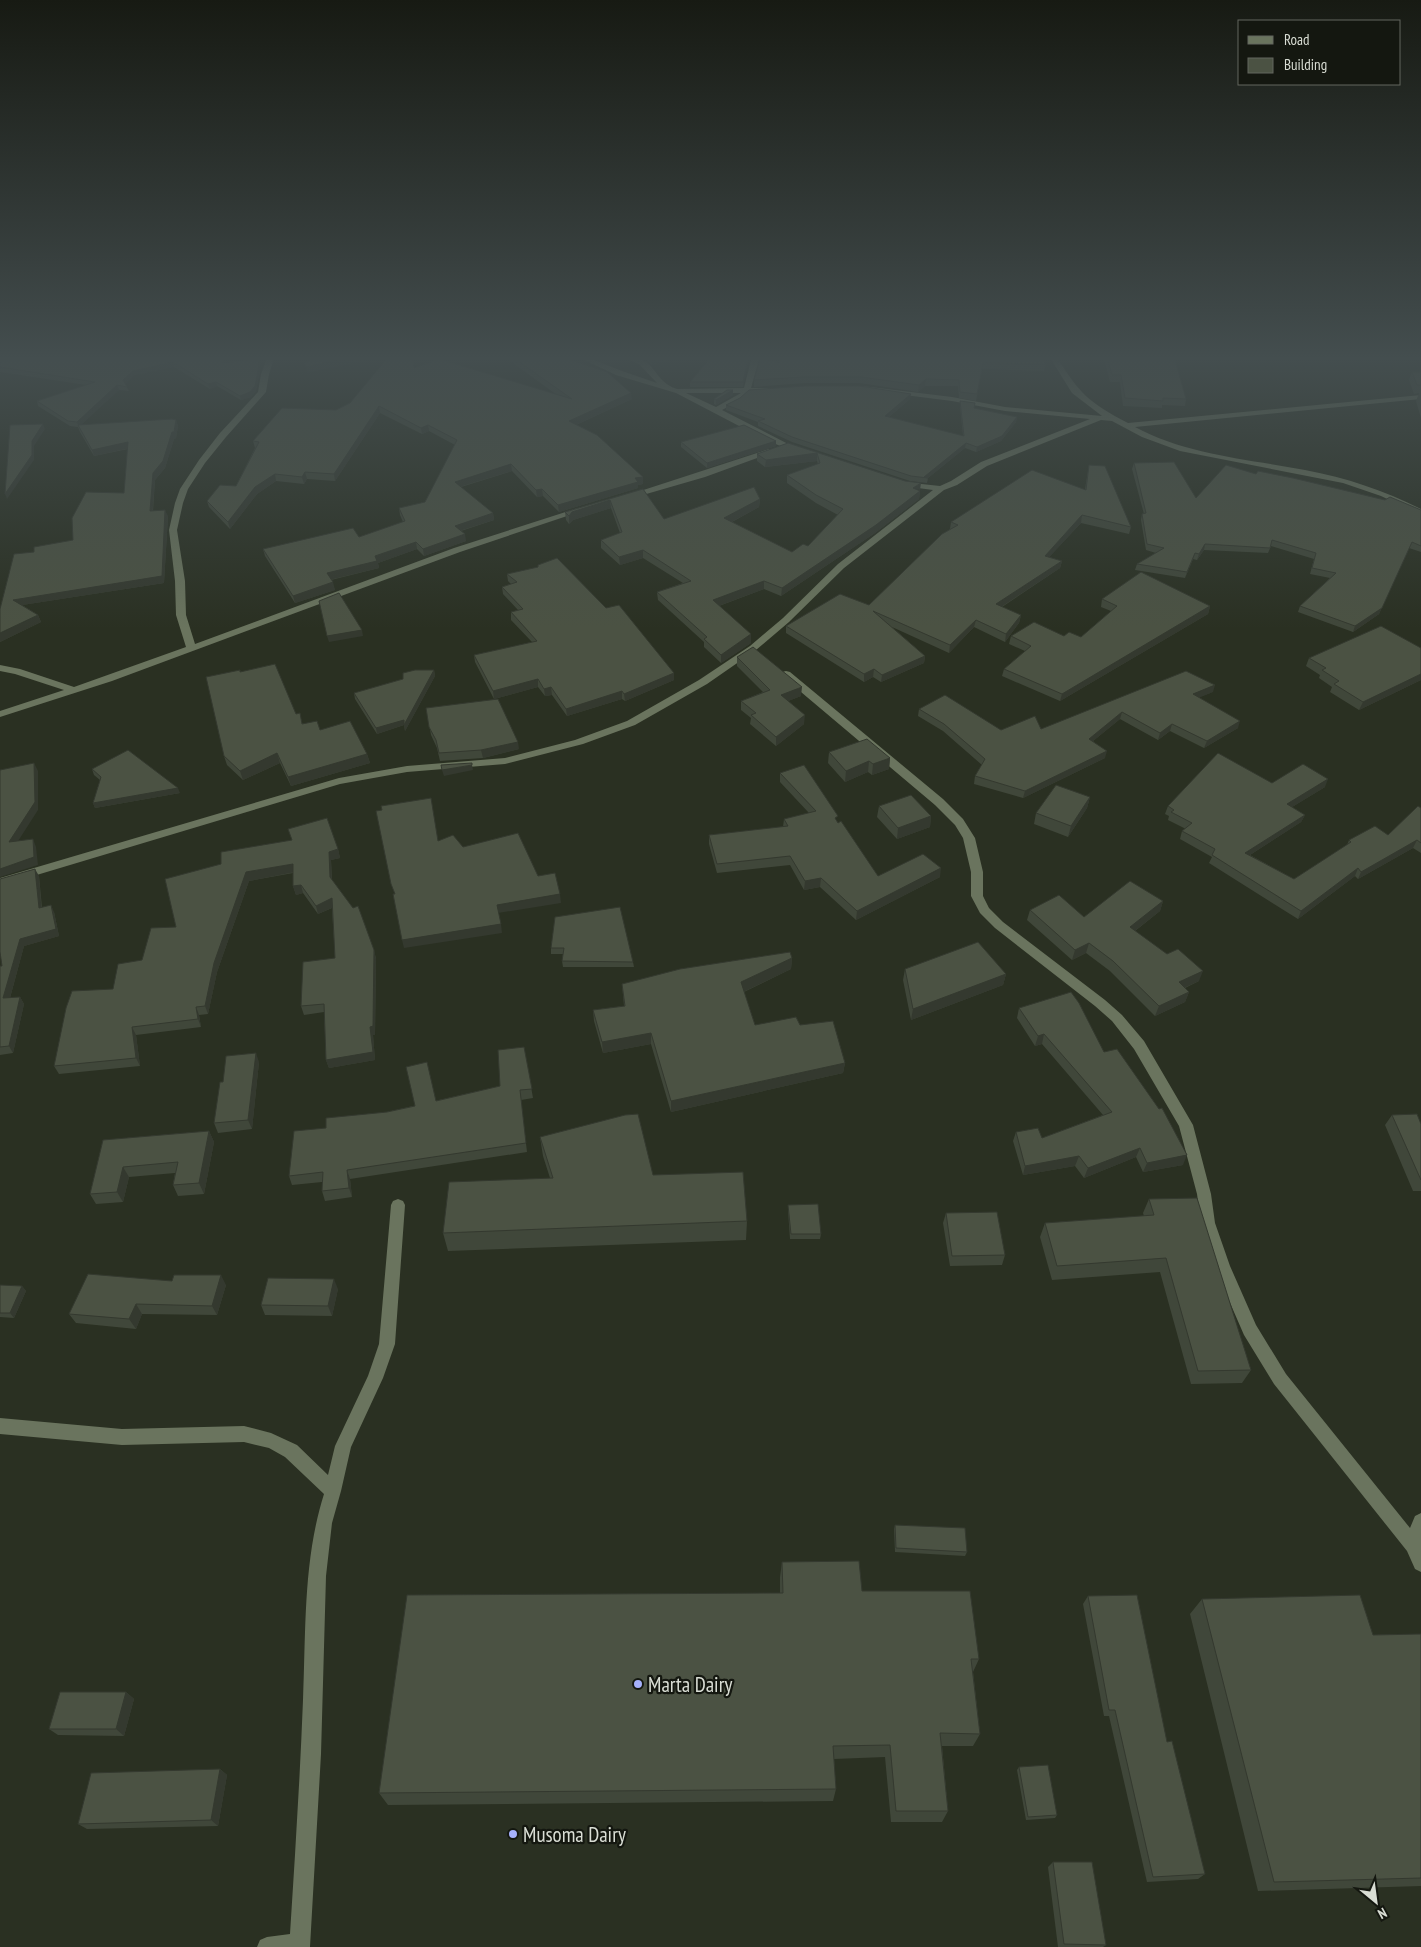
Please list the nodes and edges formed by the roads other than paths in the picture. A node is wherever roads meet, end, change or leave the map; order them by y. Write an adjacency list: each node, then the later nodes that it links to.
1 (214, 447): 10 (street)
2 (792, 447): 7 (street)
3 (1027, 447): 6 (street)
4 (1173, 447): 9 (street)
5 (893, 480): 6 (street)
6 (941, 488): 15 (street)
7 (622, 498)
8 (590, 508): 10 (street)
9 (1421, 512)
10 (191, 648): 13 (street)
11 (775, 666): 20 (street)
12 (0, 668): 13 (street)
13 (74, 690): 14 (street)
14 (0, 714)
15 (0, 882)
16 (398, 1205): 18 (street)
17 (0, 1426): 18 (street)
18 (333, 1491): 22 (street)
19 (1421, 1522): 20 (street)
20 (1413, 1545): 21 (street)
21 (1421, 1562)
22 (300, 1945): 23 (street)
23 (267, 1947)

